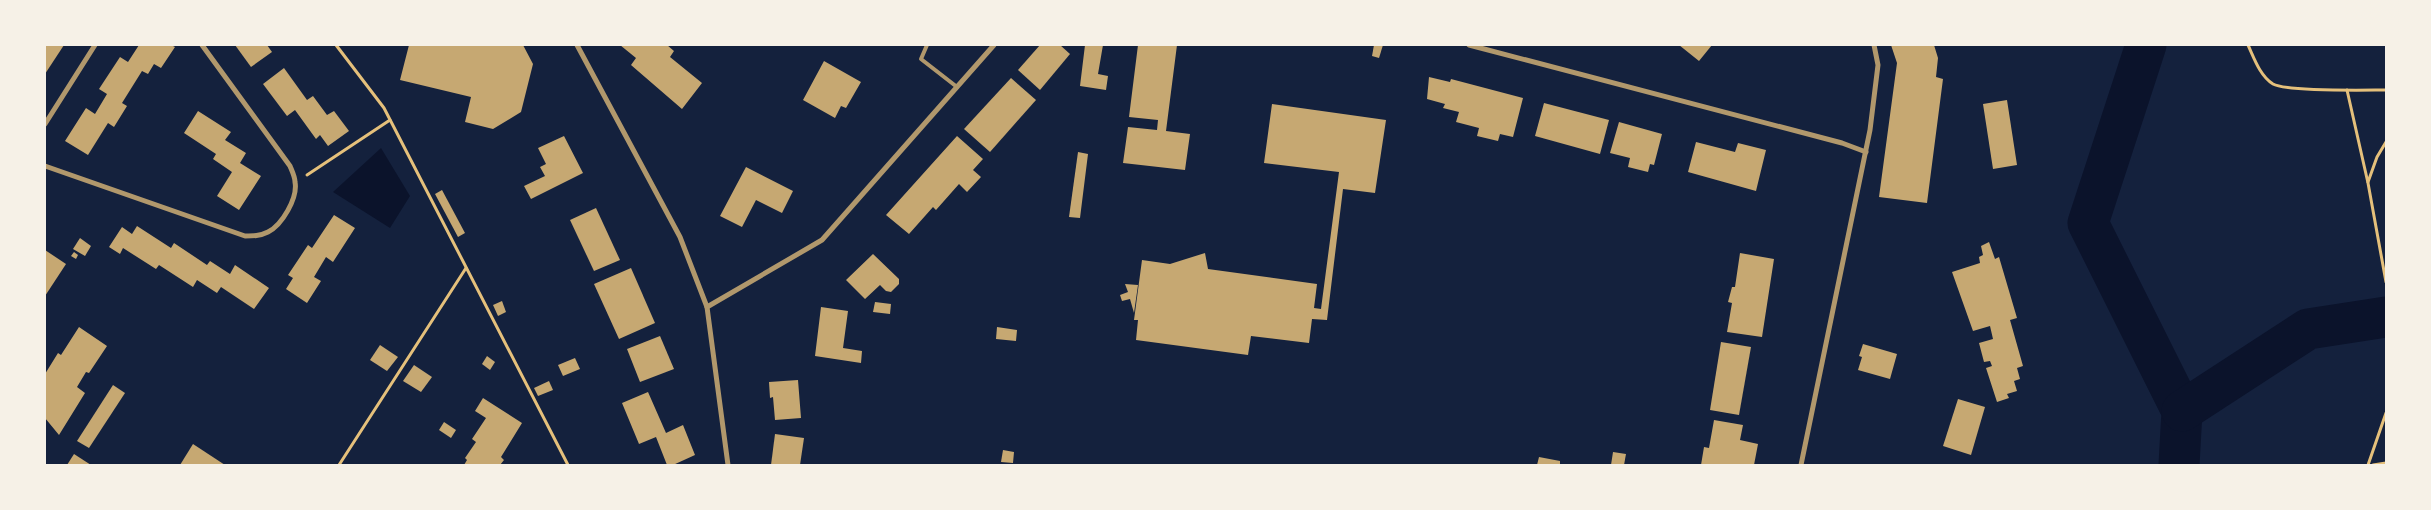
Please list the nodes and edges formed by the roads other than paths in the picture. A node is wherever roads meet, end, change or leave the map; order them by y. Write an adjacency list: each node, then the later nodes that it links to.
1 (95, 45): 9 (street)
2 (202, 45): 11 (street)
3 (577, 45): 12 (street)
4 (928, 45): 8 (lane)
5 (994, 45): 8 (street)
6 (1470, 45): 10 (street)
7 (1874, 45): 10 (street)
8 (957, 87): 12 (street)
9 (45, 124)
10 (1866, 152): 14 (street)
11 (45, 166)
12 (707, 307): 13 (street)
13 (728, 465)
14 (1801, 465)

